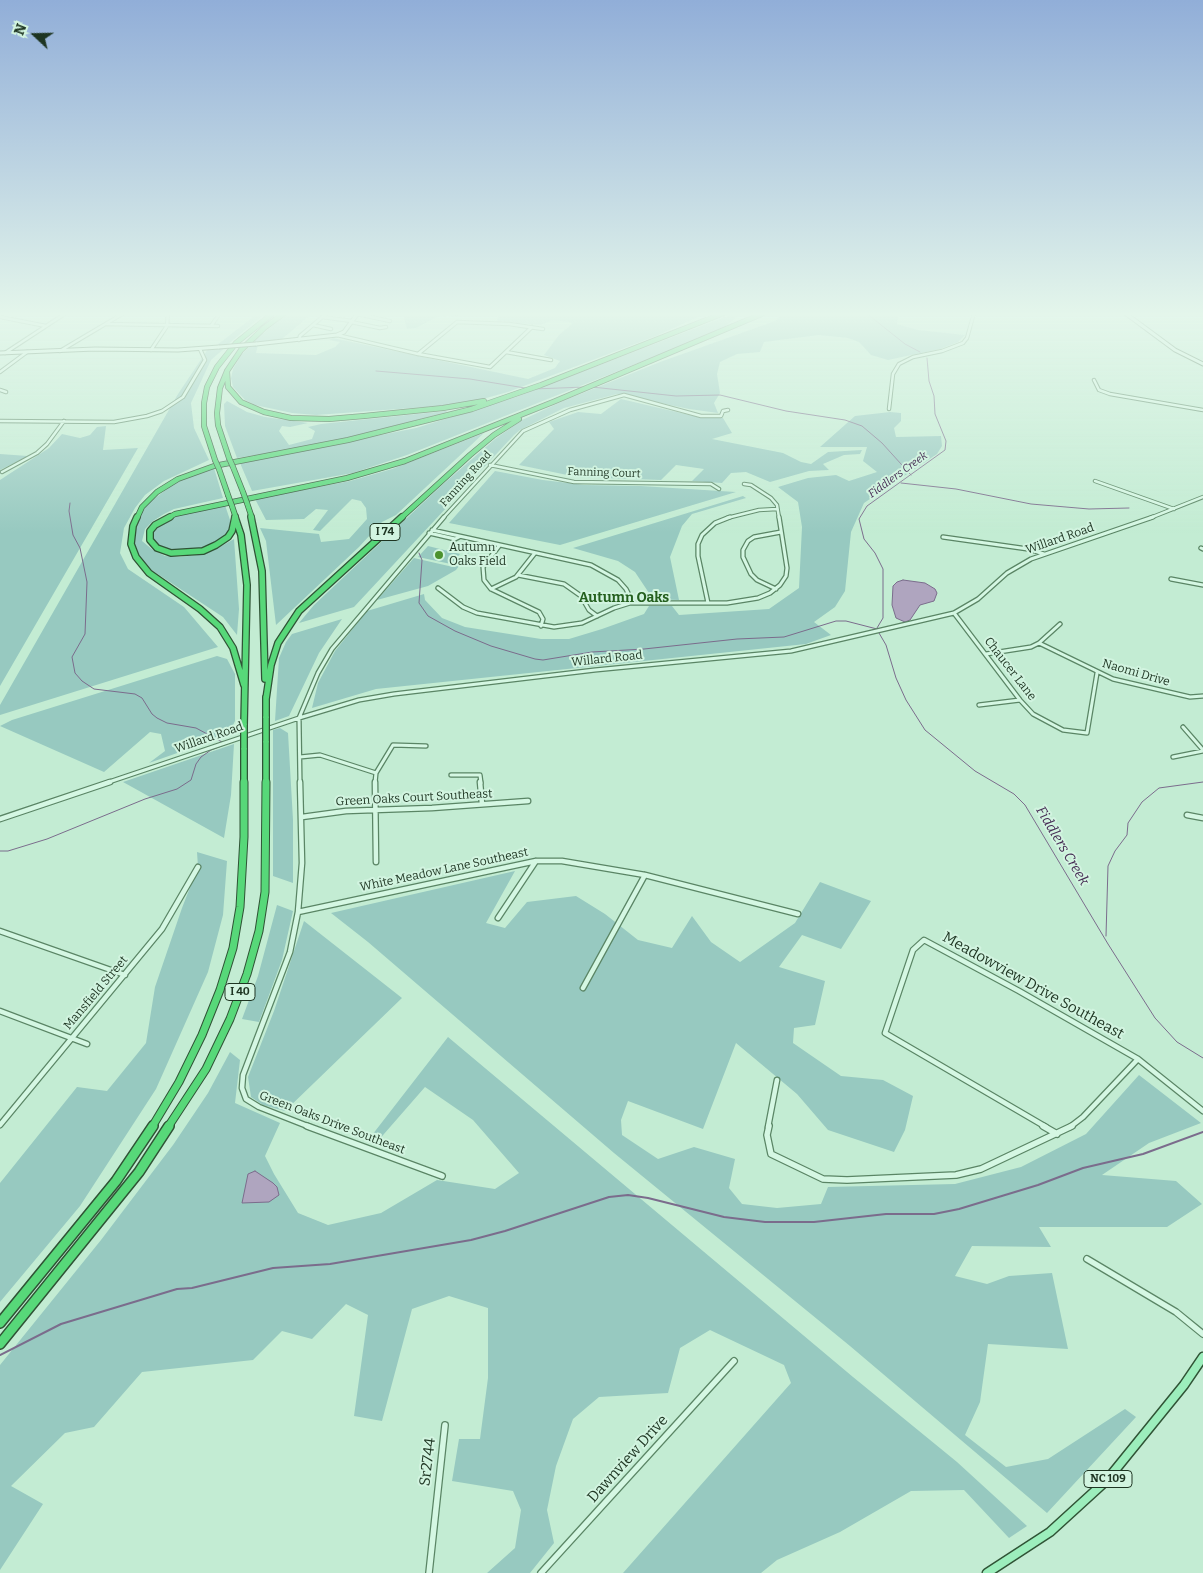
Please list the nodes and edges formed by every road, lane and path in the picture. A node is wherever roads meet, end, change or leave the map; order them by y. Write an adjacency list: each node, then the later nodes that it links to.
1 (189, 386): 17 (street)
2 (208, 386): 26 (highway, I 40, bridge)
3 (221, 386): 50 (highway, I 40, bridge)
4 (229, 386): 5 (highway)
5 (536, 386)
6 (537, 386): 48 (highway)
7 (590, 386): 12 (highway, I 74)
8 (892, 386): 13 (street)
9 (1097, 386): 15 (street)
10 (0, 390): 11 (street)
11 (6, 392)
12 (553, 402): 26 (highway); 50 (highway, I 74)
13 (889, 409)
14 (728, 410): 18 (street, Fanning Road)
15 (1203, 410)
16 (0, 421): 17 (street)
17 (64, 422): 19 (street)
18 (490, 466): 22 (street, Fanning Court); 27 (street, Fanning Road)
19 (2, 472)
20 (1095, 481): 25 (street)
21 (744, 484): 24 (street)
22 (719, 488)
23 (1203, 497): 25 (street, Willard Road)
24 (777, 509): 28 (street); 40 (street)
25 (1174, 509): 32 (street, Willard Road)
26 (235, 516): 48 (highway, I 40)
27 (431, 531): 30 (street); 53 (street, Fanning Road)
28 (781, 532): 38 (street); 38 (street)
29 (943, 537): 32 (street)
30 (499, 546): 31 (street); 37 (street)
31 (535, 553): 33 (street); 39 (street)
32 (1044, 554): 41 (street, Willard Road)
33 (518, 575): 37 (street); 42 (street)
34 (1171, 579): 35 (street)
35 (1203, 585)
36 (438, 588): 44 (street)
37 (491, 589): 44 (street)
38 (776, 589): 40 (street)
39 (633, 603): 40 (street); 42 (street)
40 (708, 603)
41 (954, 613): 46 (street, Chaucer Lane); 53 (street, Willard Road)
42 (597, 616): 44 (street)
43 (1060, 624): 45 (street)
44 (541, 626)
45 (1039, 643): 46 (street); 47 (street, Naomi Drive)
46 (986, 654): 51 (street, Chaucer Lane)
47 (1097, 673): 49 (street, Naomi Drive); 51 (street, Chaucer Lane)
48 (244, 685): 54 (highway, I 40)
49 (1203, 696)
50 (266, 699): 92 (highway, I 40, bridge)
51 (1020, 700): 52 (street)
52 (978, 705)
53 (299, 718): 60 (street, Green Oaks Drive Southeast); 69 (street, Willard Road)
54 (244, 725): 57 (highway, I 40, bridge)
55 (1183, 727): 58 (street)
56 (426, 746): 61 (street)
57 (244, 748): 90 (highway, I 40)
58 (1203, 750): 59 (street)
59 (1173, 757)
60 (300, 758): 61 (street); 67 (street, Green Oaks Drive Southeast)
61 (376, 773): 65 (street)
62 (451, 775): 64 (street)
63 (528, 801): 64 (street, Green Oaks Court Southeast)
64 (482, 804): 65 (street, Green Oaks Court Southeast)
65 (376, 809): 67 (street, Green Oaks Court Southeast); 71 (street)
66 (1187, 814): 68 (street)
67 (302, 817): 74 (street, Green Oaks Drive Southeast)
68 (1203, 818)
69 (0, 819)
70 (536, 861): 73 (street, White Meadow Lane Southeast); 74 (street, White Meadow Lane Southeast); 76 (street)
71 (376, 862)
72 (198, 867): 78 (street, Mansfield Street)
73 (645, 875): 75 (street, White Meadow Lane Southeast); 79 (street)
74 (298, 912): 88 (street, Green Oaks Drive Southeast)
75 (798, 914)
76 (498, 918)
77 (0, 931): 78 (street)
78 (124, 975): 81 (street, Mansfield Street)
79 (583, 988)
80 (1, 1012): 81 (street)
81 (71, 1038): 82 (street); 86 (street, Mansfield Street)
82 (87, 1044)
83 (1138, 1060): 85 (street, Meadowview Drive Southeast); 87 (street); 87 (street, Meadowview Drive Southeast)
84 (777, 1080): 87 (street)
85 (1203, 1111)
86 (0, 1125)
87 (1057, 1134)
88 (442, 1176)
89 (1087, 1259): 91 (street)
90 (0, 1323)
91 (1203, 1334)
92 (0, 1344)
93 (1203, 1357): 98 (main road, NC 109)
94 (734, 1361): 97 (street, Dawnview Drive)
95 (445, 1425): 96 (street, Sr2744)
96 (429, 1573)
97 (541, 1573)
98 (987, 1573)

